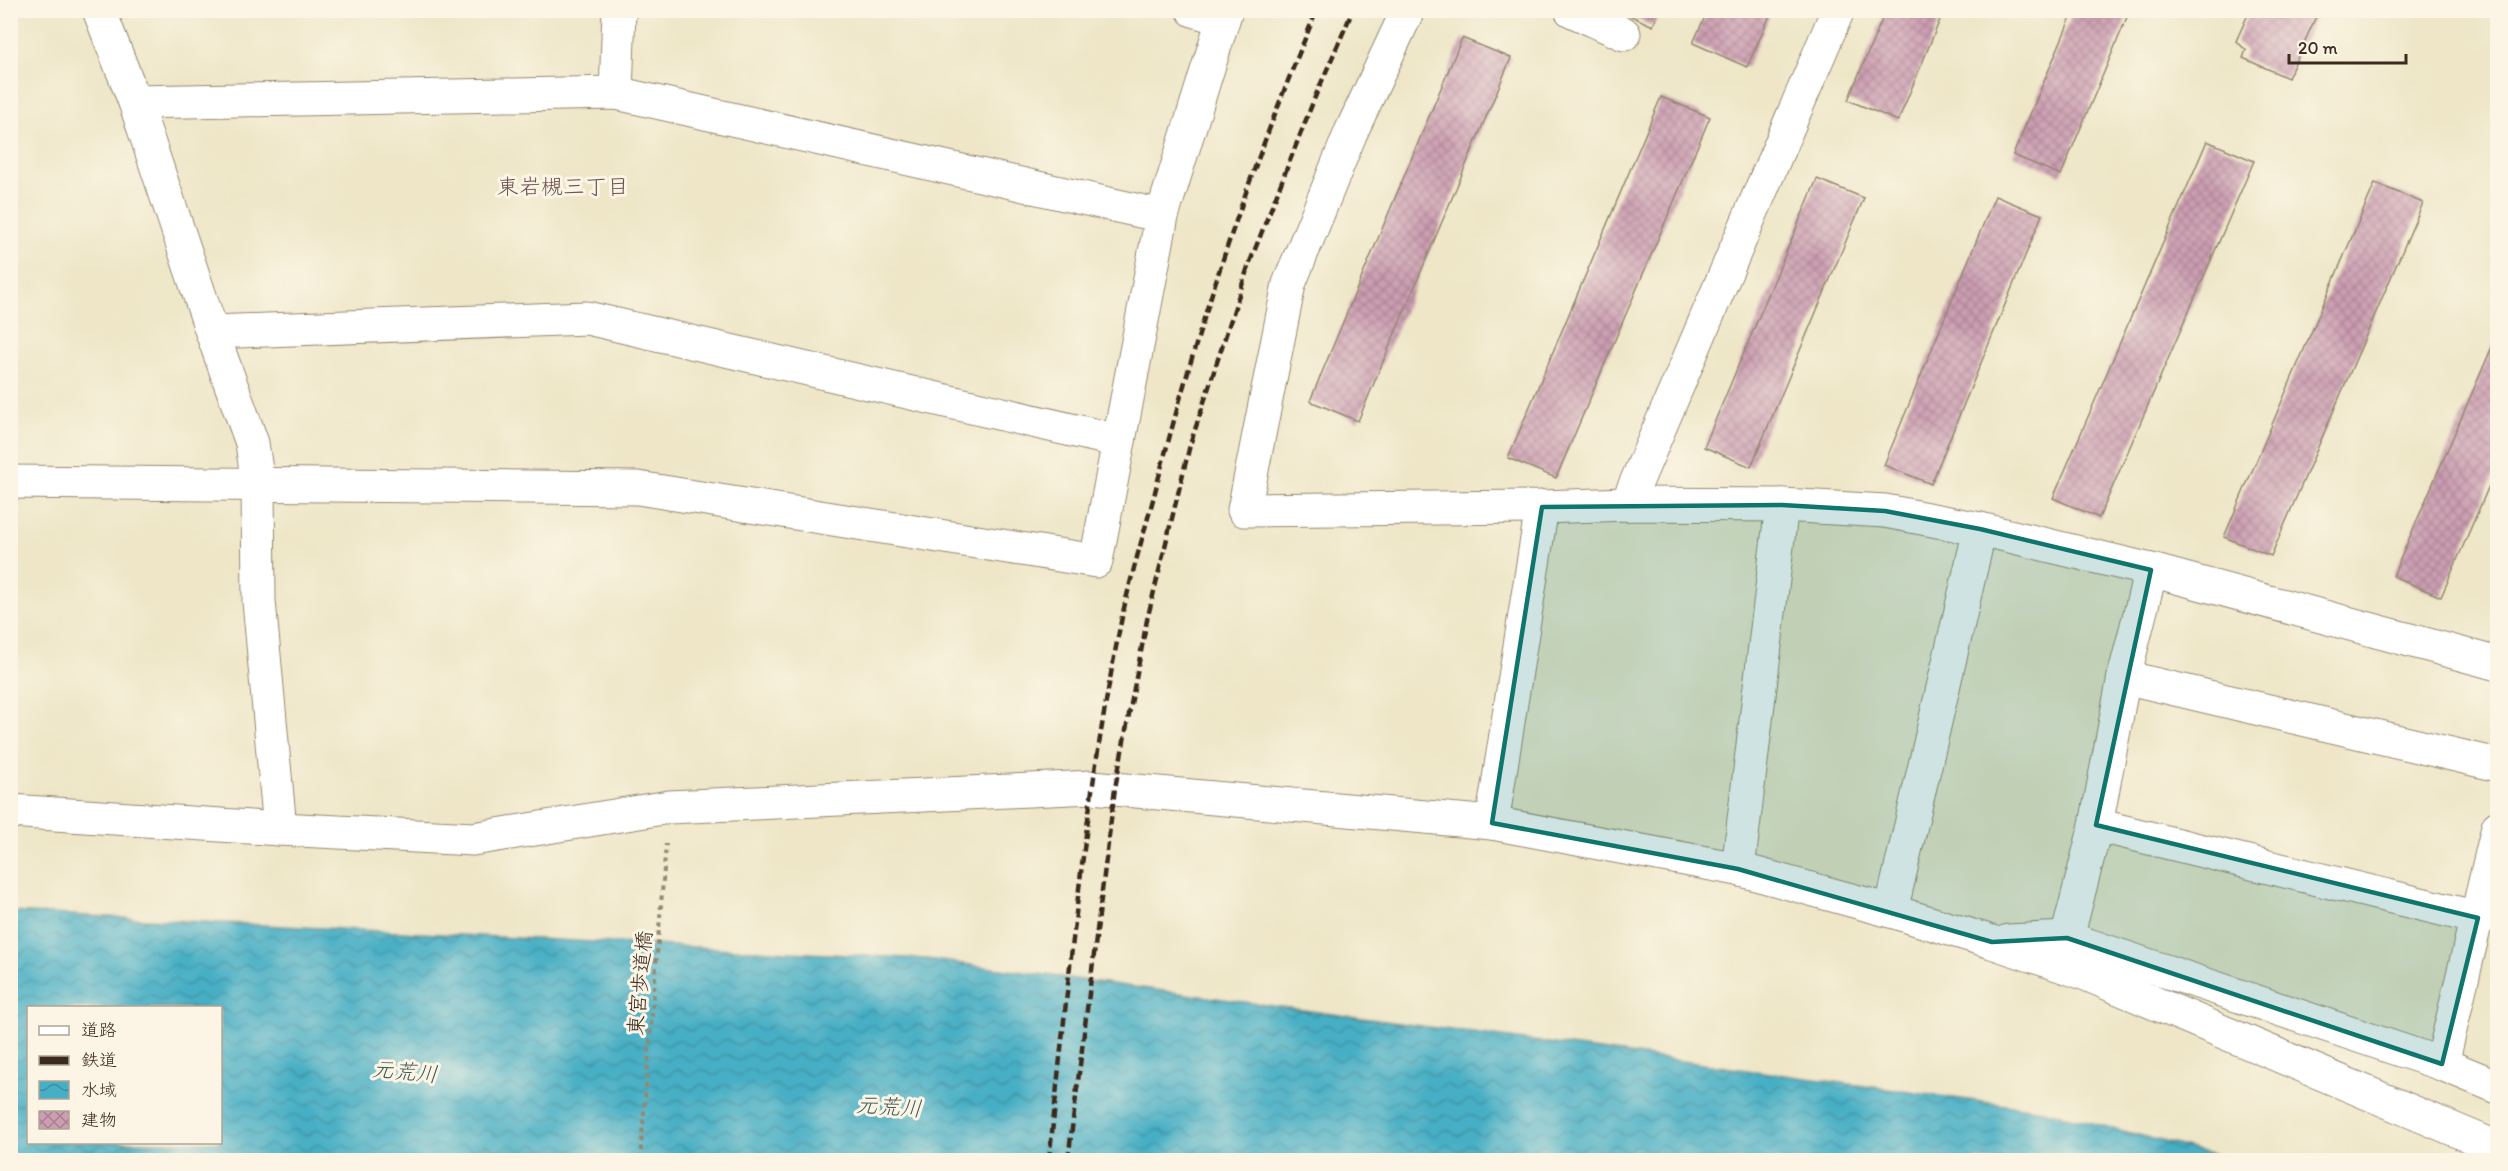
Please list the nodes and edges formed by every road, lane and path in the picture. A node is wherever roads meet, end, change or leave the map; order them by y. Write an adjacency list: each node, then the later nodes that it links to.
1 (99, 10): 9 (street)
2 (619, 10): 8 (street)
3 (1408, 10): 17 (street)
4 (1572, 10): 7 (street)
5 (1838, 10): 15 (street)
6 (1214, 13): 10 (street)
7 (1624, 34)
8 (616, 93): 9 (street); 10 (street)
9 (135, 102): 11 (street)
10 (1162, 216): 12 (street)
11 (212, 333): 12 (street); 14 (street)
12 (1119, 441): 14 (street)
13 (10, 482): 14 (street)
14 (258, 484): 28 (street)
15 (1627, 504): 16 (street); 17 (street)
16 (1782, 505): 18 (street); 29 (street)
17 (1542, 507): 25 (street)
18 (1980, 528): 19 (street); 30 (street)
19 (2151, 570): 20 (street); 21 (street)
20 (2498, 664)
21 (2124, 677): 22 (street); 26 (street)
22 (2498, 765)
23 (669, 807): 25 (street); 28 (street); 37 (path, 東宮歩道橋)
24 (10, 811): 28 (street)
25 (1492, 823): 29 (street)
26 (2096, 825): 31 (street); 32 (street)
27 (2498, 827): 31 (street)
28 (280, 830)
29 (1738, 869): 30 (street)
30 (1891, 911): 33 (street)
31 (2488, 915): 34 (street)
32 (2067, 939): 33 (street); 34 (street)
33 (1992, 942): 36 (street)
34 (2442, 1064): 35 (street)
35 (2498, 1087)
36 (2498, 1148)
37 (640, 1161)

